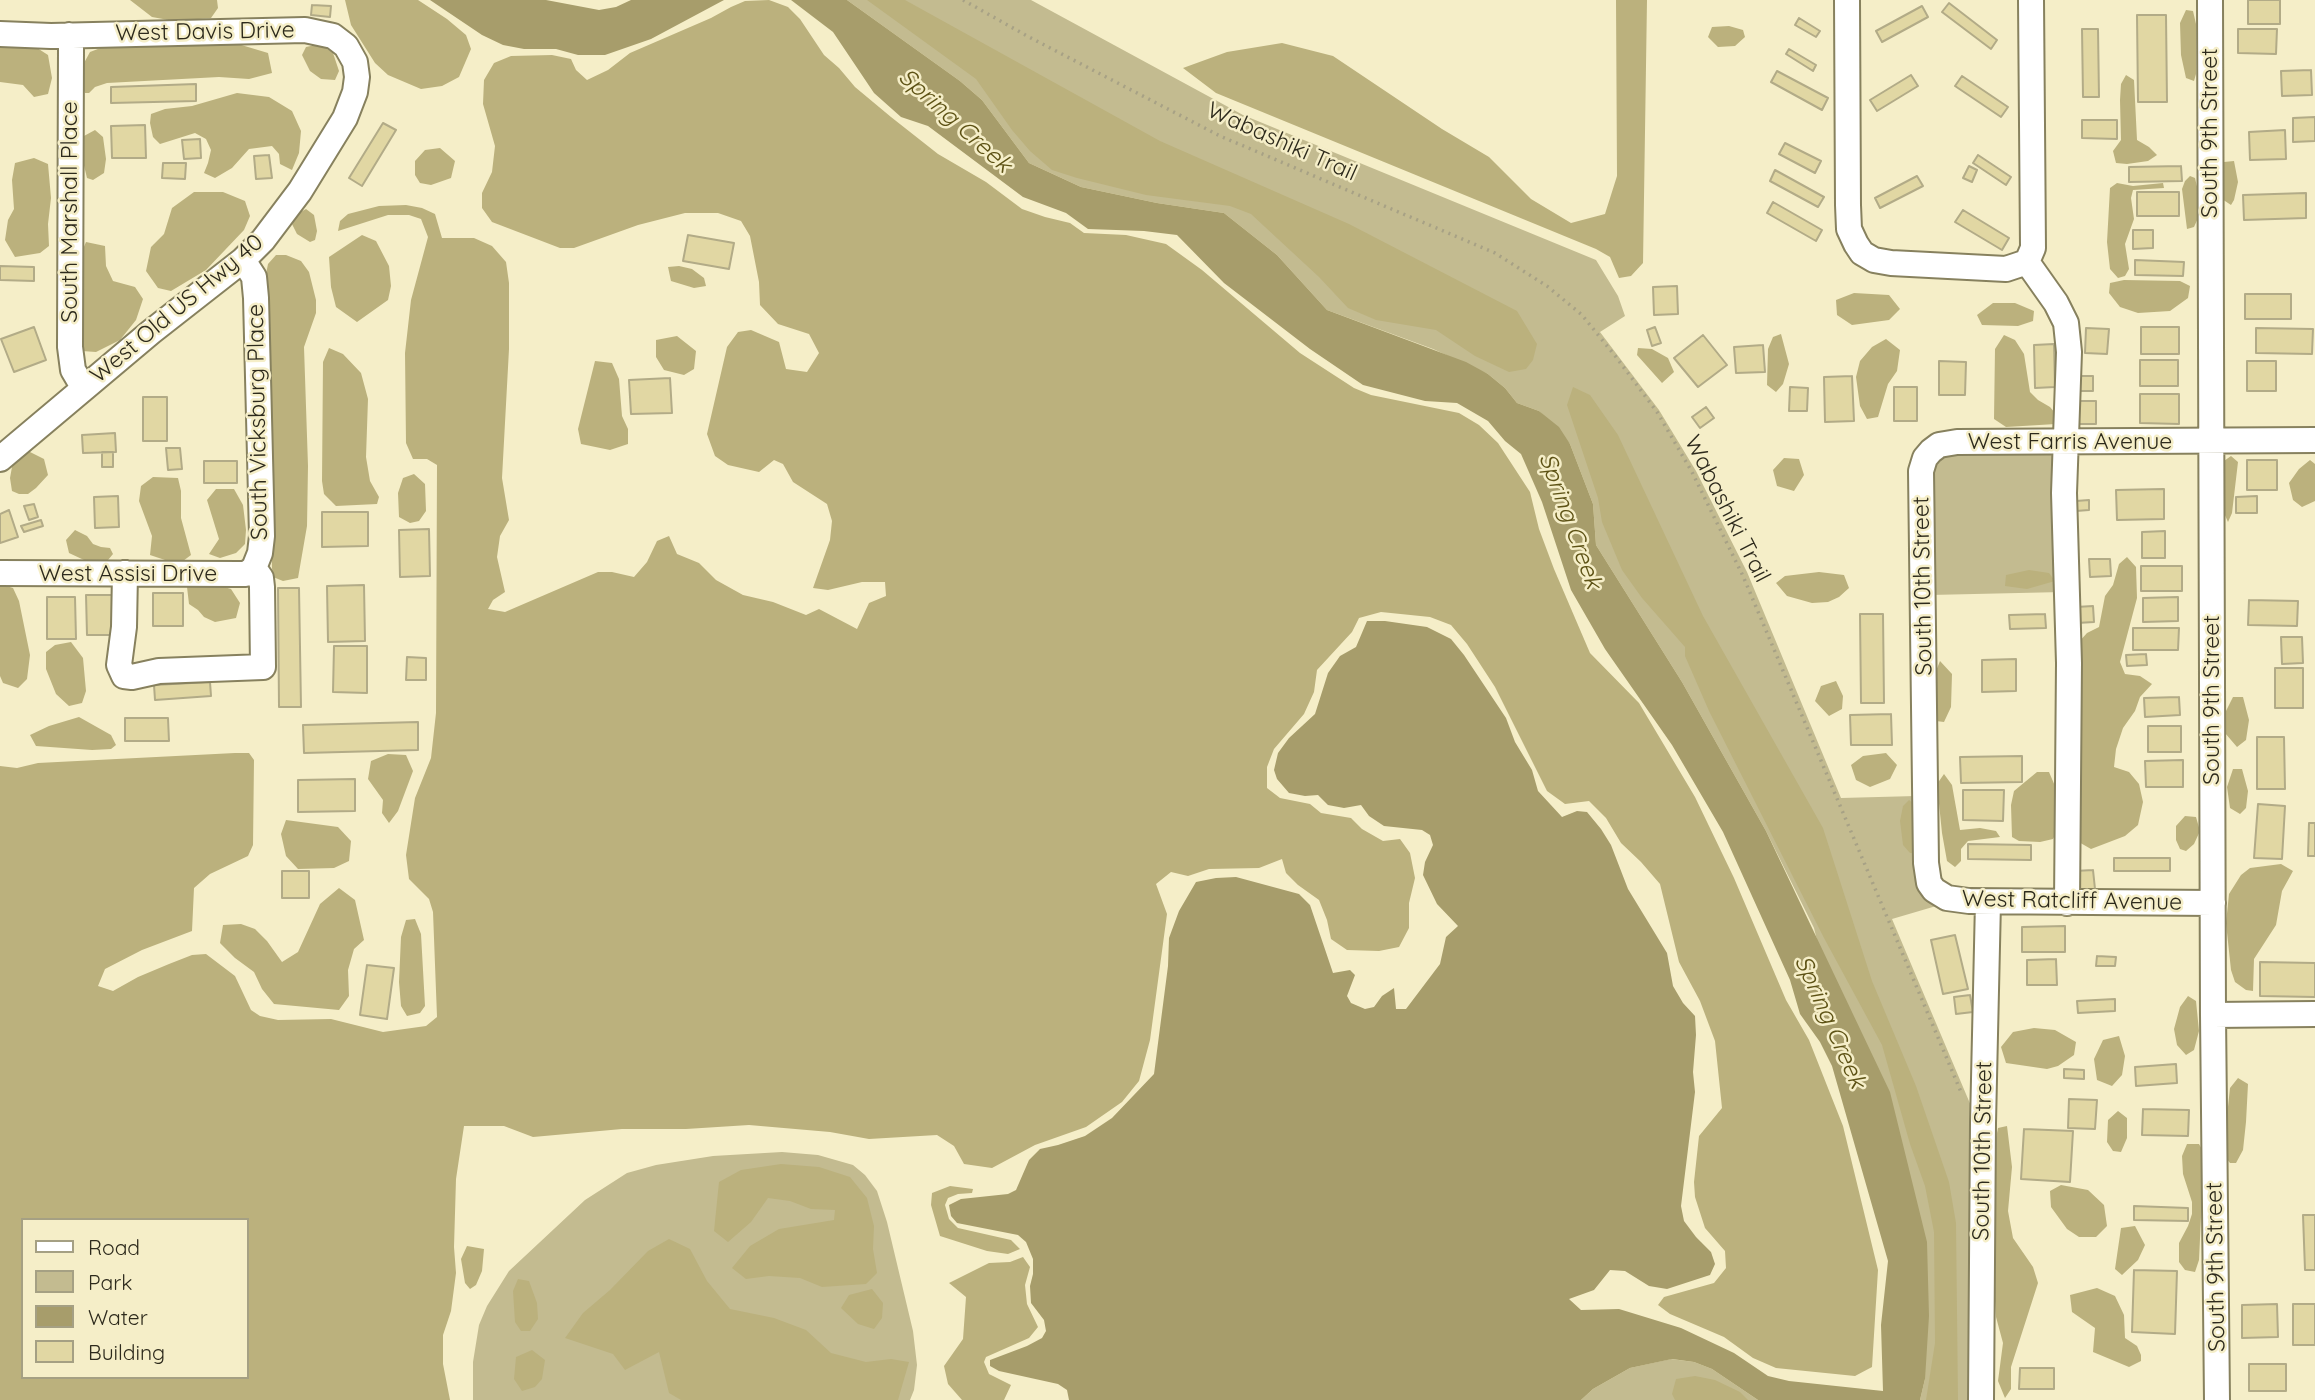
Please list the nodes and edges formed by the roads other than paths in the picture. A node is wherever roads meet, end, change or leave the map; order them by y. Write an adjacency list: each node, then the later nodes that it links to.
1 (1847, 0): 8 (street)
2 (2031, 0): 8 (street)
3 (2210, 0): 11 (street, South 9th Street)
4 (0, 34): 5 (street, West Davis Drive)
5 (69, 35): 6 (street, West Davis Drive); 9 (street, South Marshall Place)
6 (351, 102): 7 (street, West Old US Hwy 40)
7 (243, 260): 9 (street, West Old US Hwy 40); 15 (street, South Vicksburg Place)
8 (2027, 262): 12 (street)
9 (83, 387): 14 (street, West Old US Hwy 40)
10 (2315, 440): 11 (street, West Farris Avenue)
11 (2211, 441): 12 (street, West Farris Avenue); 21 (street, South 9th Street)
12 (2066, 443): 13 (street, West Farris Avenue); 20 (street)
13 (1931, 451): 18 (street, South 10th Street)
14 (0, 459)
15 (254, 568): 17 (street, West Assisi Drive); 17 (street, South Vicksburg Place)
16 (0, 573): 17 (street, West Assisi Drive)
17 (125, 573)
18 (1934, 890): 19 (street, West Ratcliff Avenue)
19 (1988, 902): 20 (street, West Ratcliff Avenue); 24 (street, South 10th Street)
20 (2067, 903): 21 (street, West Ratcliff Avenue)
21 (2213, 903): 23 (street, South 9th Street)
22 (2315, 1014): 23 (street)
23 (2213, 1016): 25 (street, South 9th Street)
24 (1981, 1400)
25 (2217, 1400)

